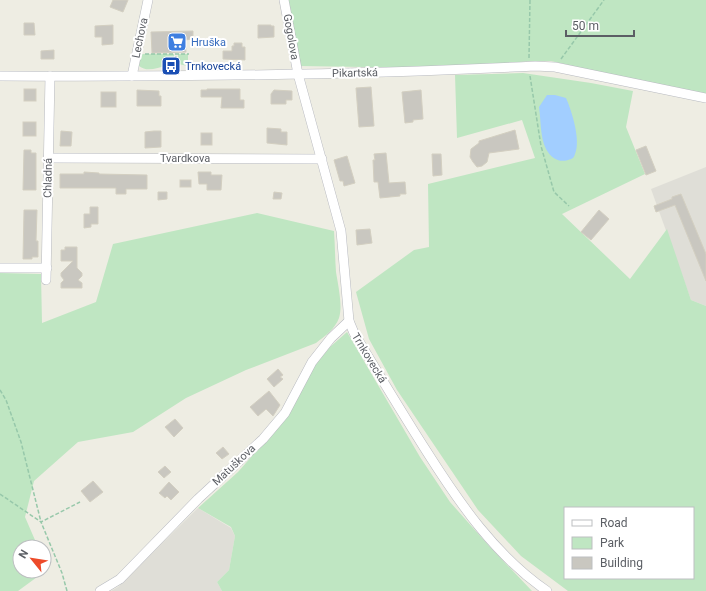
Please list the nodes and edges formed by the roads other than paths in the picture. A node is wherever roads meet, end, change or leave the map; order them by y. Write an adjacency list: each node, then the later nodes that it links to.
1 (148, 0): 6 (street, Lechova)
2 (284, 0): 3 (street, Gogolova)
3 (298, 74): 6 (street, Pikartská); 7 (street, Pikartská); 9 (street, Trnkovecká)
4 (0, 76): 5 (street, Pikartská)
5 (50, 76): 6 (street, Pikartská); 8 (street, Chladná)
6 (132, 76)
7 (706, 98)
8 (48, 158): 9 (street, Tvardkova); 11 (street, Chladná)
9 (322, 159): 13 (street, Trnkovecká)
10 (0, 268): 11 (street)
11 (46, 268): 12 (street, Chladná)
12 (46, 280)
13 (349, 322): 14 (street, Matuškova); 15 (street, Trnkovecká)
14 (100, 591)
15 (546, 591)

